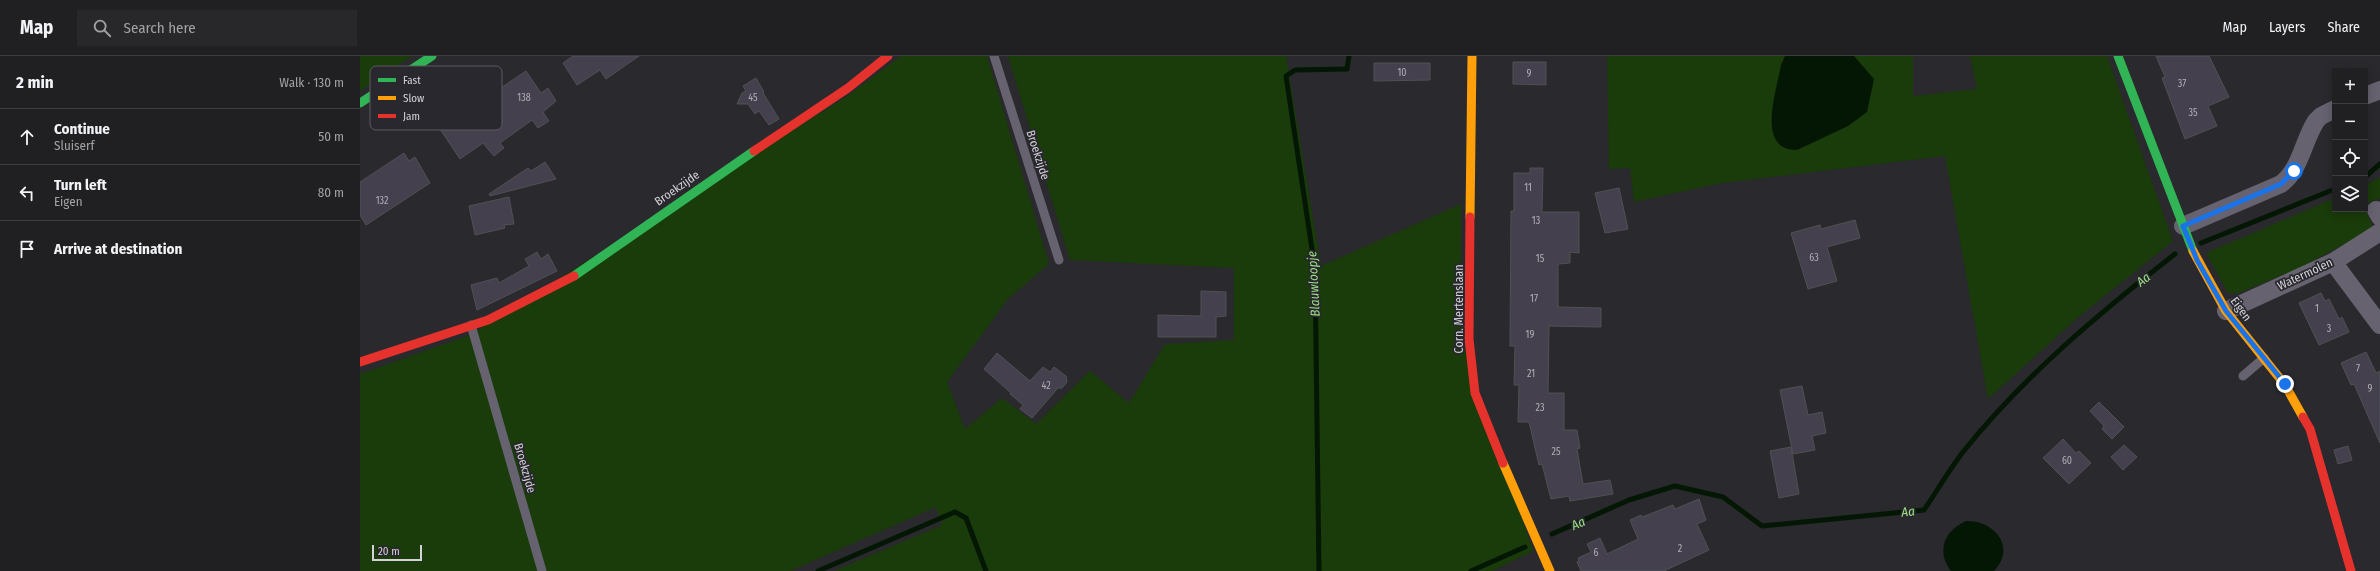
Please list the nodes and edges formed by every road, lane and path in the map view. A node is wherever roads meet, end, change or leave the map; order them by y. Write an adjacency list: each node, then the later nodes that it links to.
1 (432, 56): 6 (street)
2 (888, 56): 17 (street, Broekzijde)
3 (994, 56): 14 (lane, Broekzijde)
4 (1472, 56): 23 (street, Corn. Mertenslaan)
5 (2118, 56): 12 (street, Eigen)
6 (417, 66)
7 (2380, 90): 8 (street)
8 (2368, 95)
9 (370, 96): 10 (street)
10 (360, 103)
11 (2332, 110): 12 (street)
12 (2185, 231): 16 (street, Eigen)
13 (2380, 232): 15 (street, Watermolen)
14 (1059, 260)
15 (2333, 262): 16 (street, Watermolen); 18 (street)
16 (2226, 311): 19 (street, Eigen)
17 (471, 325): 20 (street, Broekzijde); 22 (lane, Broekzijde)
18 (2380, 325)
19 (2264, 358): 21 (lane); 24 (street, Eigen)
20 (360, 362)
21 (2244, 376)
22 (542, 571)
23 (1550, 571)
24 (2351, 571)

